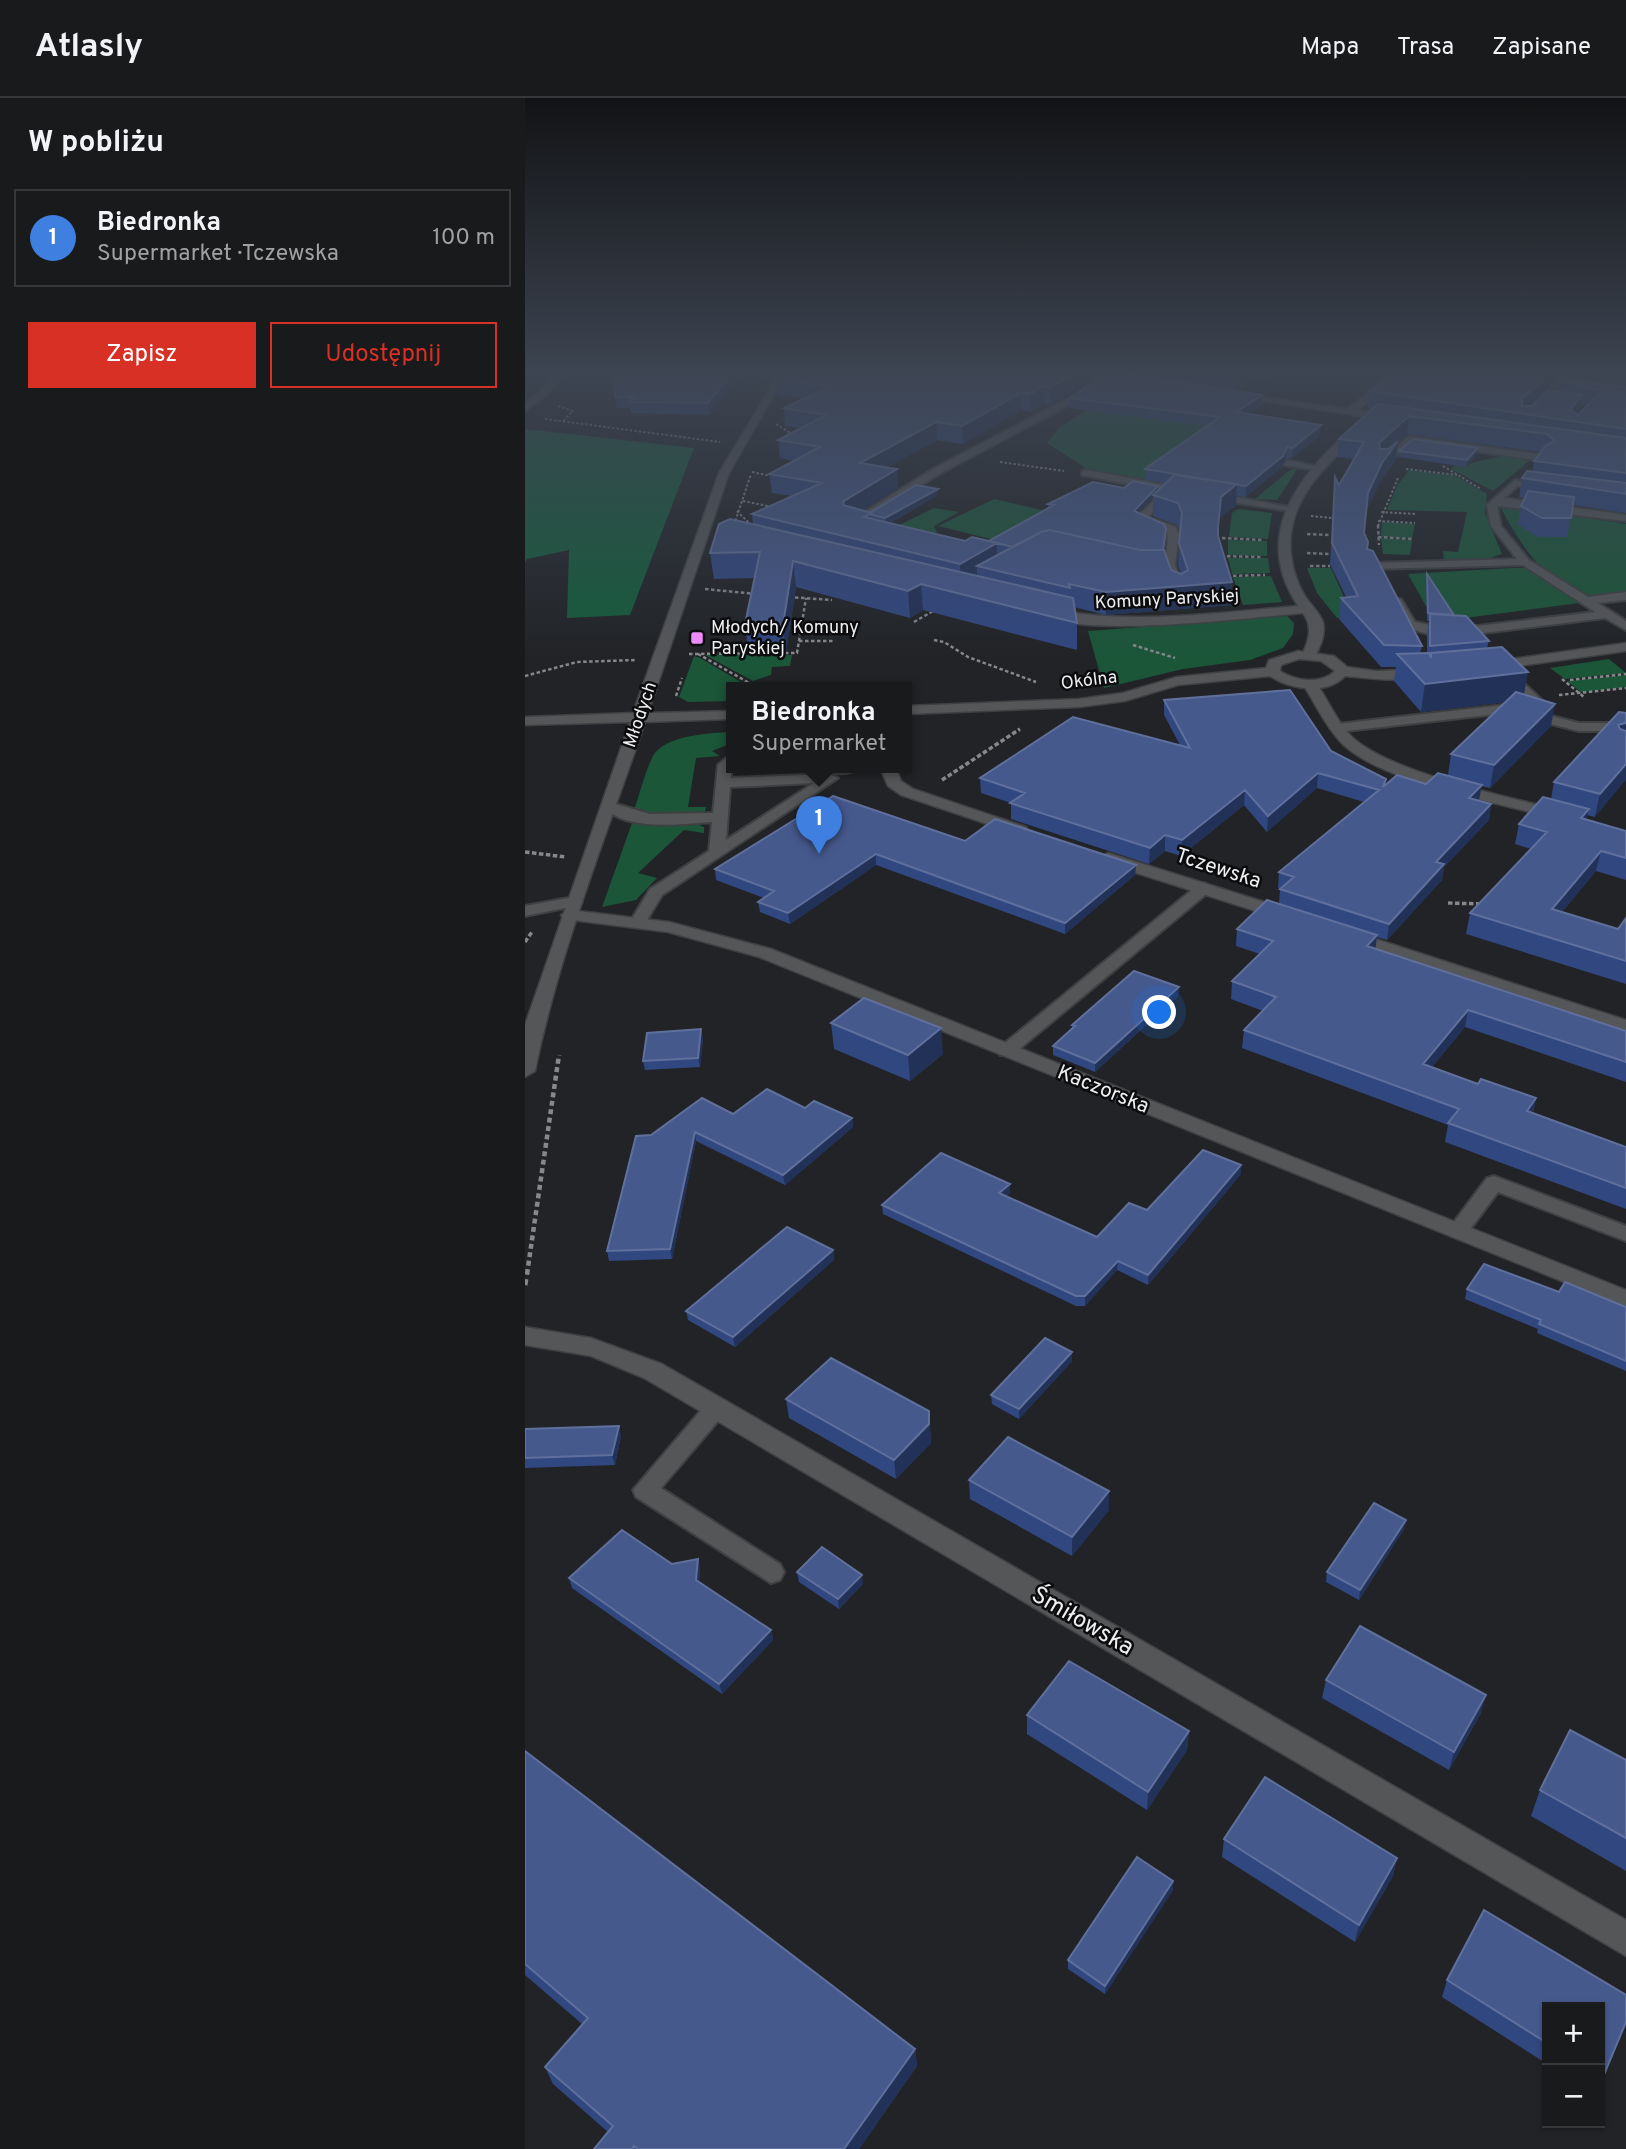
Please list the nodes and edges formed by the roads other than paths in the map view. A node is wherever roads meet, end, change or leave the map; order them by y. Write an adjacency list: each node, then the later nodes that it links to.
1 (727, 467): 30 (street, Młodych)
2 (949, 467): 10 (lane)
3 (1315, 467): 8 (street)
4 (1086, 473): 6 (lane)
5 (1557, 489): 7 (lane)
6 (1170, 490): 8 (lane); 12 (lane)
7 (1497, 500): 9 (lane); 11 (lane)
8 (1290, 508): 15 (street)
9 (1626, 518)
10 (866, 526)
11 (1525, 562): 14 (lane); 17 (lane)
12 (1179, 591)
13 (1626, 596): 14 (lane)
14 (1583, 601): 17 (lane)
15 (1305, 608): 16 (street, Komuny Paryskiej); 20 (street)
16 (1037, 610)
17 (1605, 614): 18 (lane)
18 (1626, 626)
19 (1626, 647): 21 (street)
20 (1308, 655): 23 (street); 24 (street)
21 (1501, 665): 22 (street); 27 (lane)
22 (1475, 668)
23 (1342, 671): 25 (street); 26 (street)
24 (1273, 672): 26 (street); 28 (street, Okólna)
25 (1437, 672)
26 (1310, 684): 33 (street)
27 (1523, 709): 32 (lane); 33 (lane)
28 (912, 710)
29 (726, 715): 30 (street)
30 (639, 717): 31 (street); 39 (street, Młodych)
31 (525, 721)
32 (1626, 727)
33 (1337, 728): 41 (street)
34 (726, 764): 38 (lane)
35 (821, 773): 38 (lane)
36 (830, 773): 44 (lane)
37 (890, 773): 42 (street)
38 (724, 783): 40 (lane)
39 (609, 806): 40 (lane); 46 (street, Młodych)
40 (720, 817): 44 (lane)
41 (1573, 819)
42 (1038, 836)
43 (1089, 852): 45 (street, Tczewska)
44 (717, 853): 48 (lane)
45 (1204, 888): 49 (street, Tczewska); 52 (lane)
46 (572, 908): 47 (lane); 48 (street, Kaczorska); 53 (street, Młodych)
47 (525, 911)
48 (638, 922): 52 (street, Kaczorska)
49 (1310, 922)
50 (1336, 931): 51 (street)
51 (1626, 1026)
52 (1006, 1051): 54 (street, Kaczorska)
53 (525, 1071)
54 (1458, 1231): 55 (lane); 56 (street, Kaczorska)
55 (1626, 1234)
56 (1626, 1299)
57 (525, 1336): 58 (street, Śmiłowska)
58 (716, 1408): 59 (lane); 60 (street, Śmiłowska)
59 (771, 1572)
60 (1626, 1939)

